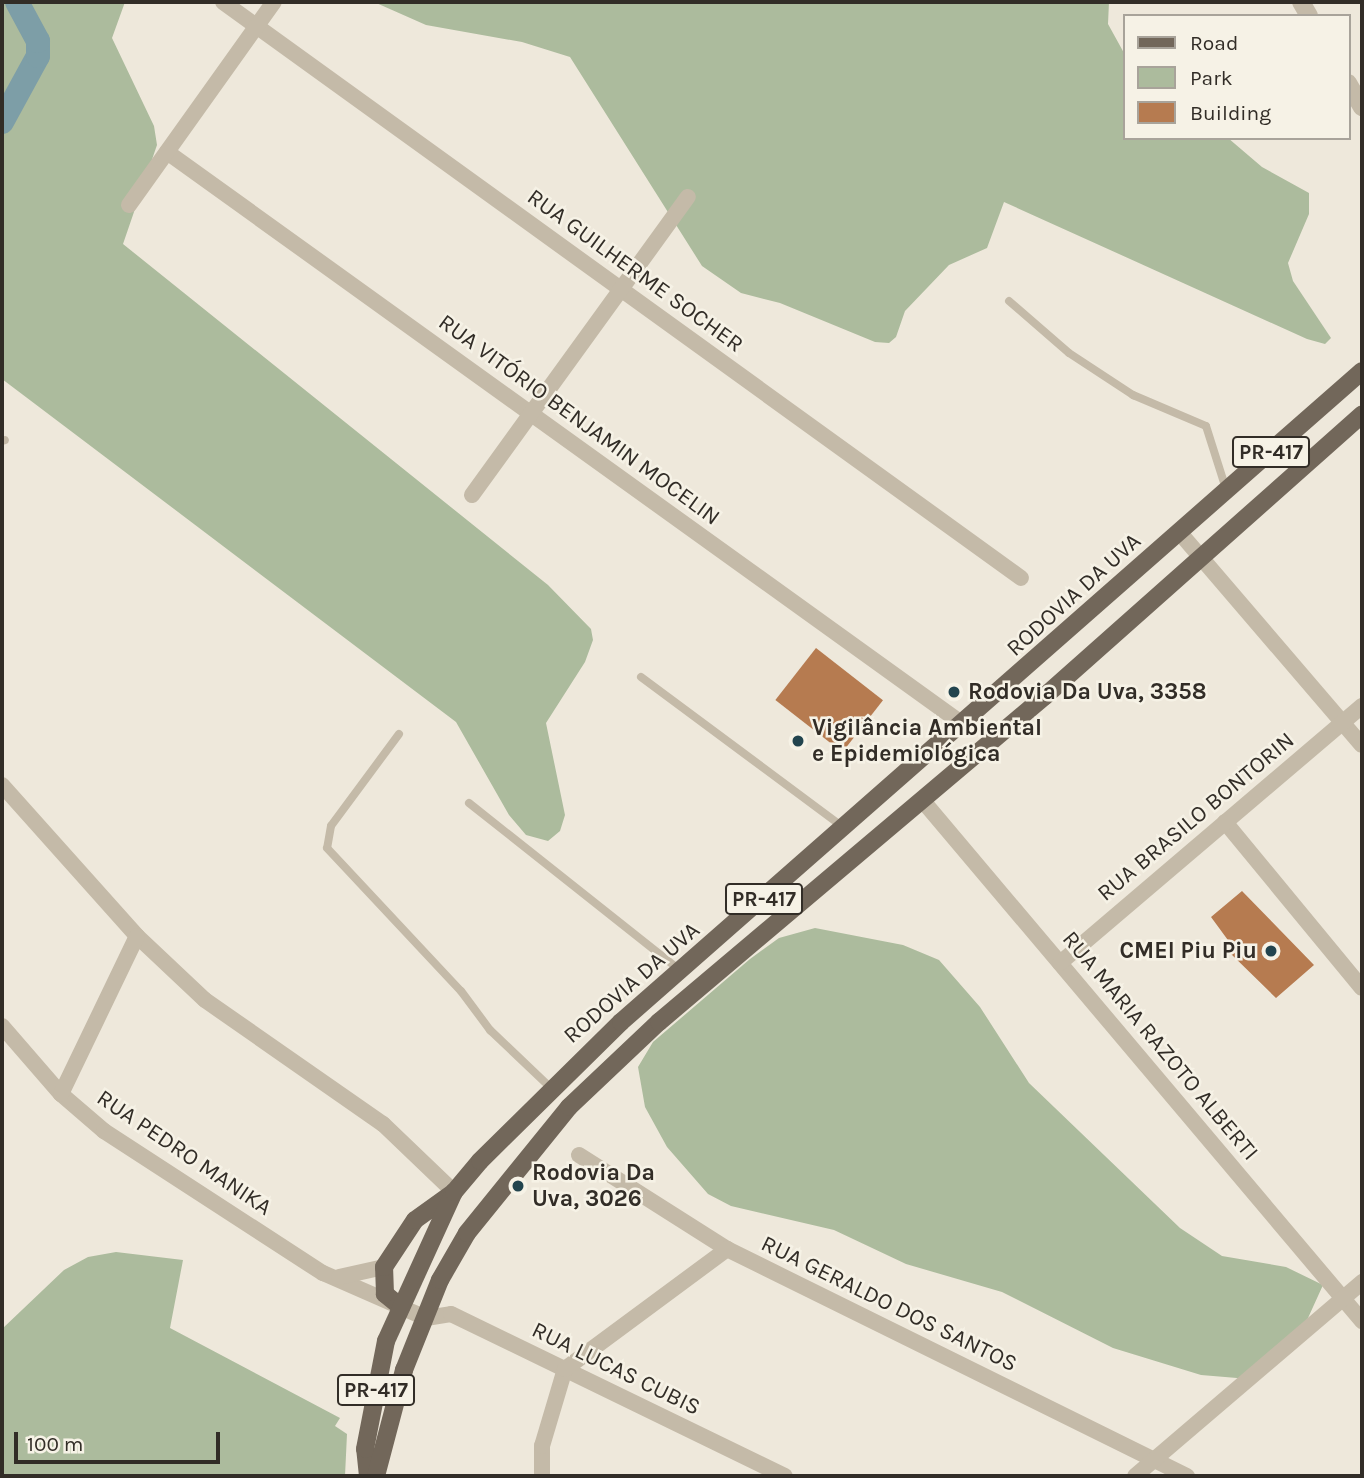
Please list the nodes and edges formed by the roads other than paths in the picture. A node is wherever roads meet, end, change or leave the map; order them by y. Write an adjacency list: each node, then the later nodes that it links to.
1 (223, 2): 3 (street, RUA GUILHERME SOCHER)
2 (274, 2): 3 (street)
3 (258, 27): 6 (street); 9 (street, RUA GUILHERME SOCHER)
4 (1350, 86): 5 (street)
5 (1362, 107)
6 (167, 152): 8 (street); 12 (street, RUA VITÓRIO BENJAMIN MOCELIN)
7 (688, 197): 9 (street)
8 (129, 205)
9 (621, 289): 12 (street); 18 (street, RUA GUILHERME SOCHER)
10 (1009, 301): 14 (lane)
11 (1362, 371): 14 (main road, RODOVIA DA UVA / PR-417)
12 (531, 414): 15 (street); 22 (street, RUA VITÓRIO BENJAMIN MOCELIN)
13 (1362, 415): 17 (main road, RODOVIA DA UVA / PR-417)
14 (1227, 491): 16 (main road, RODOVIA DA UVA / PR-417)
15 (472, 495)
16 (1180, 533): 17 (street); 22 (main road, RODOVIA DA UVA / PR-417)
17 (1201, 557): 21 (street); 26 (main road, RODOVIA DA UVA / PR-417)
18 (1021, 578)
19 (641, 677): 29 (lane)
20 (1362, 706): 21 (street, RUA BRASILO BONTORIN)
21 (1344, 722): 24 (street); 28 (street, RUA BRASILO BONTORIN)
22 (964, 725): 29 (main road, RODOVIA DA UVA / PR-417)
23 (399, 734): 35 (lane)
24 (1362, 745)
25 (2, 785): 30 (street)
26 (923, 802): 31 (street, RUA MARIA RAZOTO ALBERTI); 45 (main road, RODOVIA DA UVA / PR-417)
27 (469, 803): 32 (lane)
28 (1225, 822): 31 (street, RUA BRASILO BONTORIN); 33 (street)
29 (844, 828): 32 (main road, RODOVIA DA UVA / PR-417)
30 (137, 936): 36 (street); 38 (street)
31 (1060, 962): 43 (street, RUA MARIA RAZOTO ALBERTI)
32 (683, 972): 35 (main road, RODOVIA DA UVA / PR-417)
33 (1362, 988)
34 (2, 1026): 36 (street, RUA PEDRO MANIKA)
35 (551, 1088): 38 (main road, RODOVIA DA UVA / PR-417)
36 (61, 1094): 41 (street, RUA PEDRO MANIKA)
37 (579, 1155): 39 (street, RUA GERALDO DOS SANTOS)
38 (454, 1192): 40 (main road); 44 (main road, RODOVIA DA UVA / PR-417)
39 (727, 1249): 47 (street); 48 (street, RUA GERALDO DOS SANTOS)
40 (384, 1268): 41 (street, RUA PEDRO MANIKA); 44 (main road)
41 (323, 1273): 44 (street, RUA PEDRO MANIKA)
42 (1362, 1282): 43 (street)
43 (1344, 1298): 46 (street, RUA MARIA RAZOTO ALBERTI); 48 (street)
44 (401, 1307): 45 (street, RUA PEDRO MANIKA); 49 (main road, RODOVIA DA UVA / PR-417)
45 (426, 1318): 47 (street, RUA LUCAS CUBIS); 50 (main road, RODOVIA DA UVA / PR-417)
46 (1362, 1321)
47 (565, 1368): 51 (street); 52 (street, RUA LUCAS CUBIS)
48 (1155, 1460): 53 (street); 54 (street, RUA GERALDO DOS SANTOS)
49 (368, 1476)
50 (376, 1476)
51 (542, 1476)
52 (785, 1476)
53 (1135, 1476)
54 (1187, 1476)

